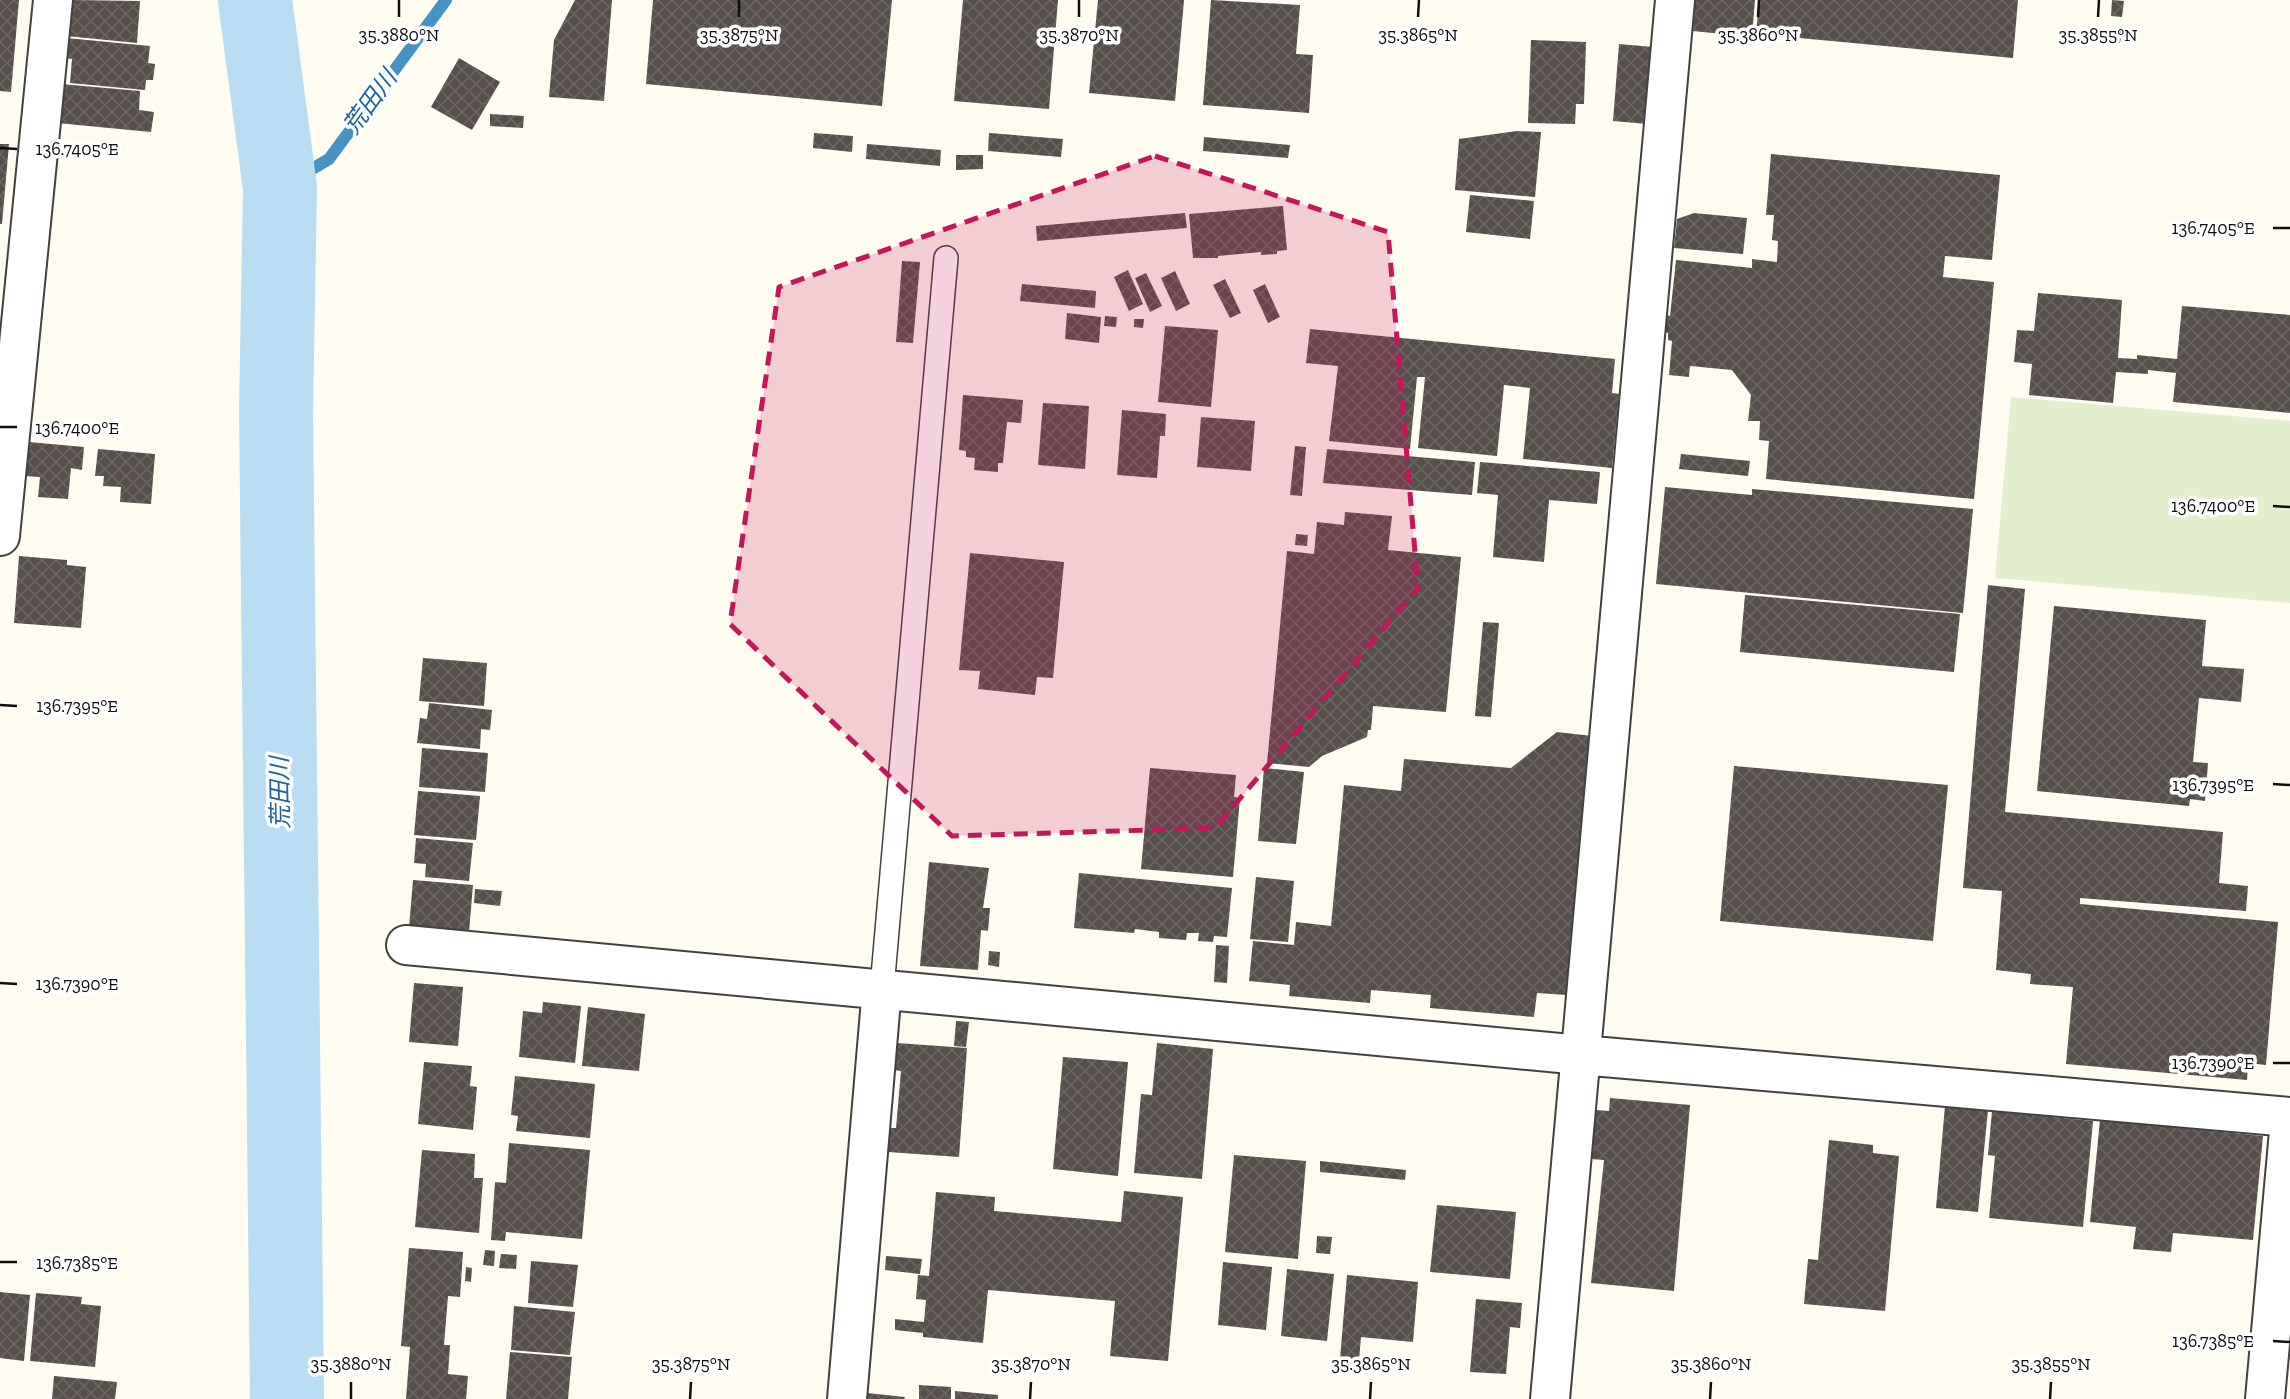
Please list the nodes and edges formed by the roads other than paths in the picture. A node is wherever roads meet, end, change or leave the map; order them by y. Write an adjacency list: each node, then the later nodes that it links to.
1 (53, 0): 4 (street)
2 (1675, 0): 7 (street)
3 (946, 258): 6 (lane)
4 (1, 520)
5 (406, 945): 6 (street)
6 (882, 988): 7 (street); 9 (street)
7 (1581, 1055): 8 (street); 10 (street)
8 (2290, 1118): 11 (street)
9 (847, 1399)
10 (1550, 1399)
11 (2265, 1399)

